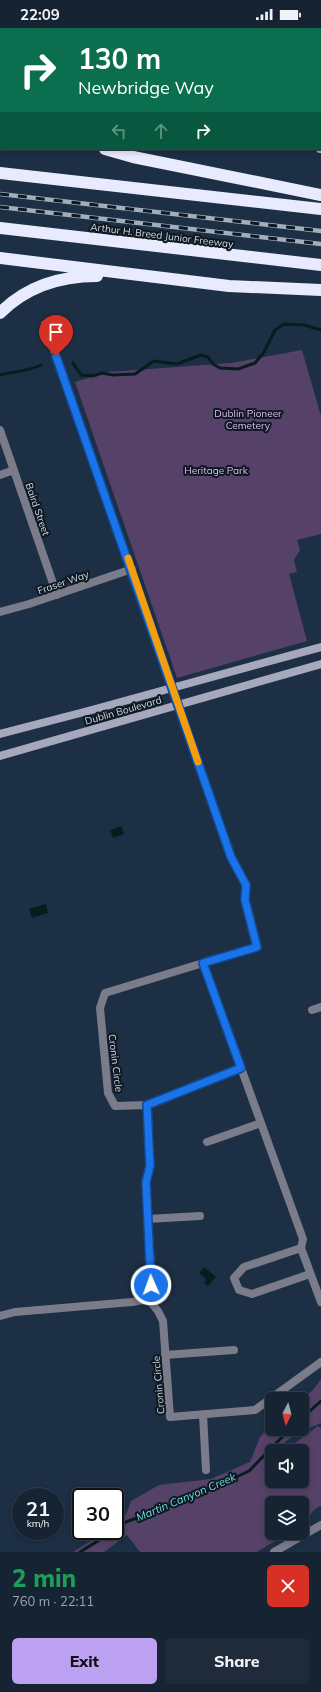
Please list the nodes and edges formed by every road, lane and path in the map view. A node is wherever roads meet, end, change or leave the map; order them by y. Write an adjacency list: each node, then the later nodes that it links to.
1 (108, 150): 3 (highway)
2 (0, 173): 4 (highway)
3 (321, 195)
4 (321, 209)
5 (0, 228): 7 (highway, Arthur H. Breed Junior Freeway)
6 (0, 258): 8 (highway)
7 (321, 265)
8 (134, 275): 9 (highway); 10 (highway)
9 (321, 290)
10 (0, 313)
11 (45, 324): 15 (street)
12 (0, 430): 13 (street, Baird Street)
13 (14, 470): 14 (street); 16 (street, Baird Street)
14 (0, 475)
15 (132, 569): 16 (street, Fraser Way); 20 (street)
16 (57, 595): 17 (street, Fraser Way)
17 (0, 612)
18 (321, 647): 20 (street, Dublin Boulevard)
19 (321, 664): 21 (street, Dublin Boulevard)
20 (173, 688): 21 (street); 22 (street, Dublin Boulevard)
21 (178, 704): 23 (street, Dublin Boulevard); 24 (street)
22 (0, 734)
23 (0, 756)
24 (203, 963): 27 (street); 28 (street, Cronin Circle)
25 (321, 1006): 26 (street)
26 (312, 1010)
27 (241, 1068): 28 (street); 29 (street)
28 (147, 1105): 32 (street)
29 (261, 1123): 30 (street); 33 (street)
30 (207, 1142)
31 (200, 1216): 32 (street)
32 (148, 1219): 35 (street)
33 (301, 1248): 34 (street); 34 (street)
34 (310, 1274): 36 (street)
35 (148, 1299): 37 (street); 39 (street, Cronin Circle)
36 (321, 1302)
37 (0, 1316)
38 (234, 1350): 39 (street)
39 (165, 1355): 41 (street, Cronin Circle)
40 (321, 1362): 41 (street, Cronin Circle)
41 (202, 1415): 42 (street)
42 (206, 1470)
43 (321, 1525): 44 (street)
44 (274, 1552)

